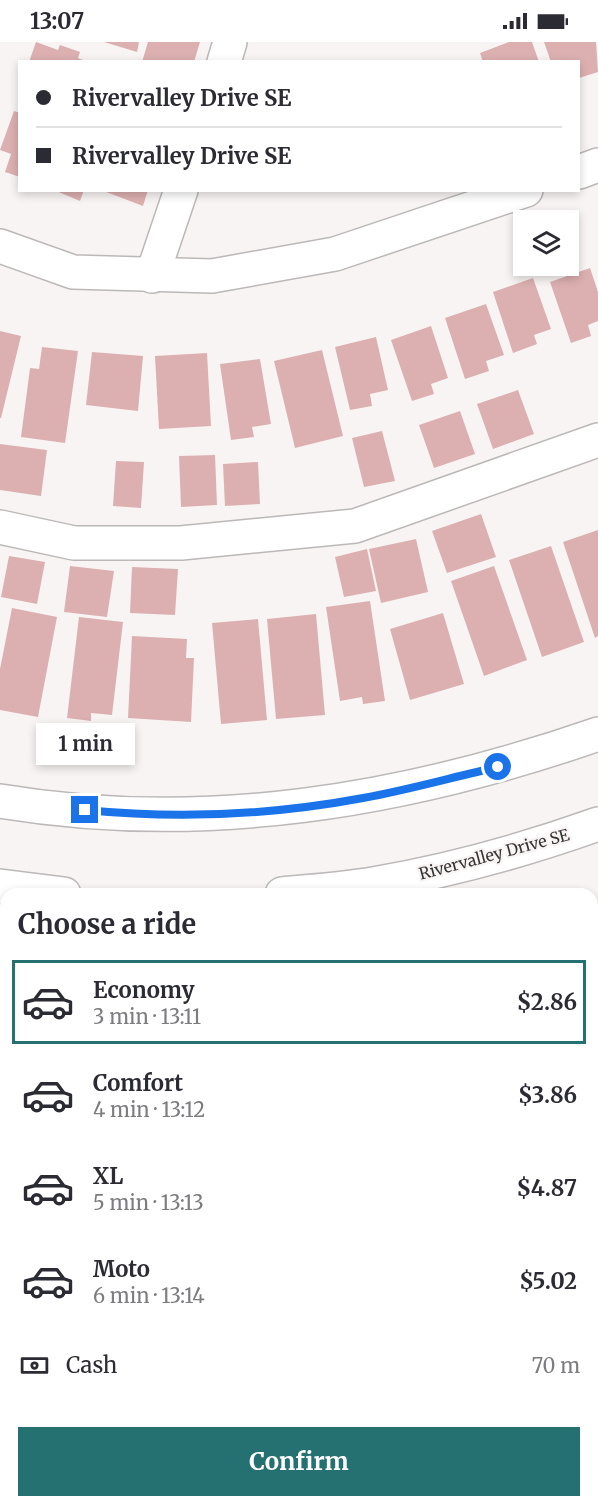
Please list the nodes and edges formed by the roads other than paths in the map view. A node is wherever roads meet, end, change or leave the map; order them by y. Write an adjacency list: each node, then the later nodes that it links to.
1 (230, 42): 2 (street)
2 (225, 60)
3 (598, 165): 4 (street)
4 (580, 172)
5 (180, 192): 8 (street)
6 (520, 192): 8 (street)
7 (0, 246): 8 (street)
8 (152, 276)
9 (598, 440): 10 (street)
10 (0, 527)
11 (598, 734): 12 (street)
12 (0, 801)
13 (598, 824): 16 (street, Rivervalley Drive SE)
14 (0, 886): 15 (street)
15 (16, 888)
16 (337, 888)

